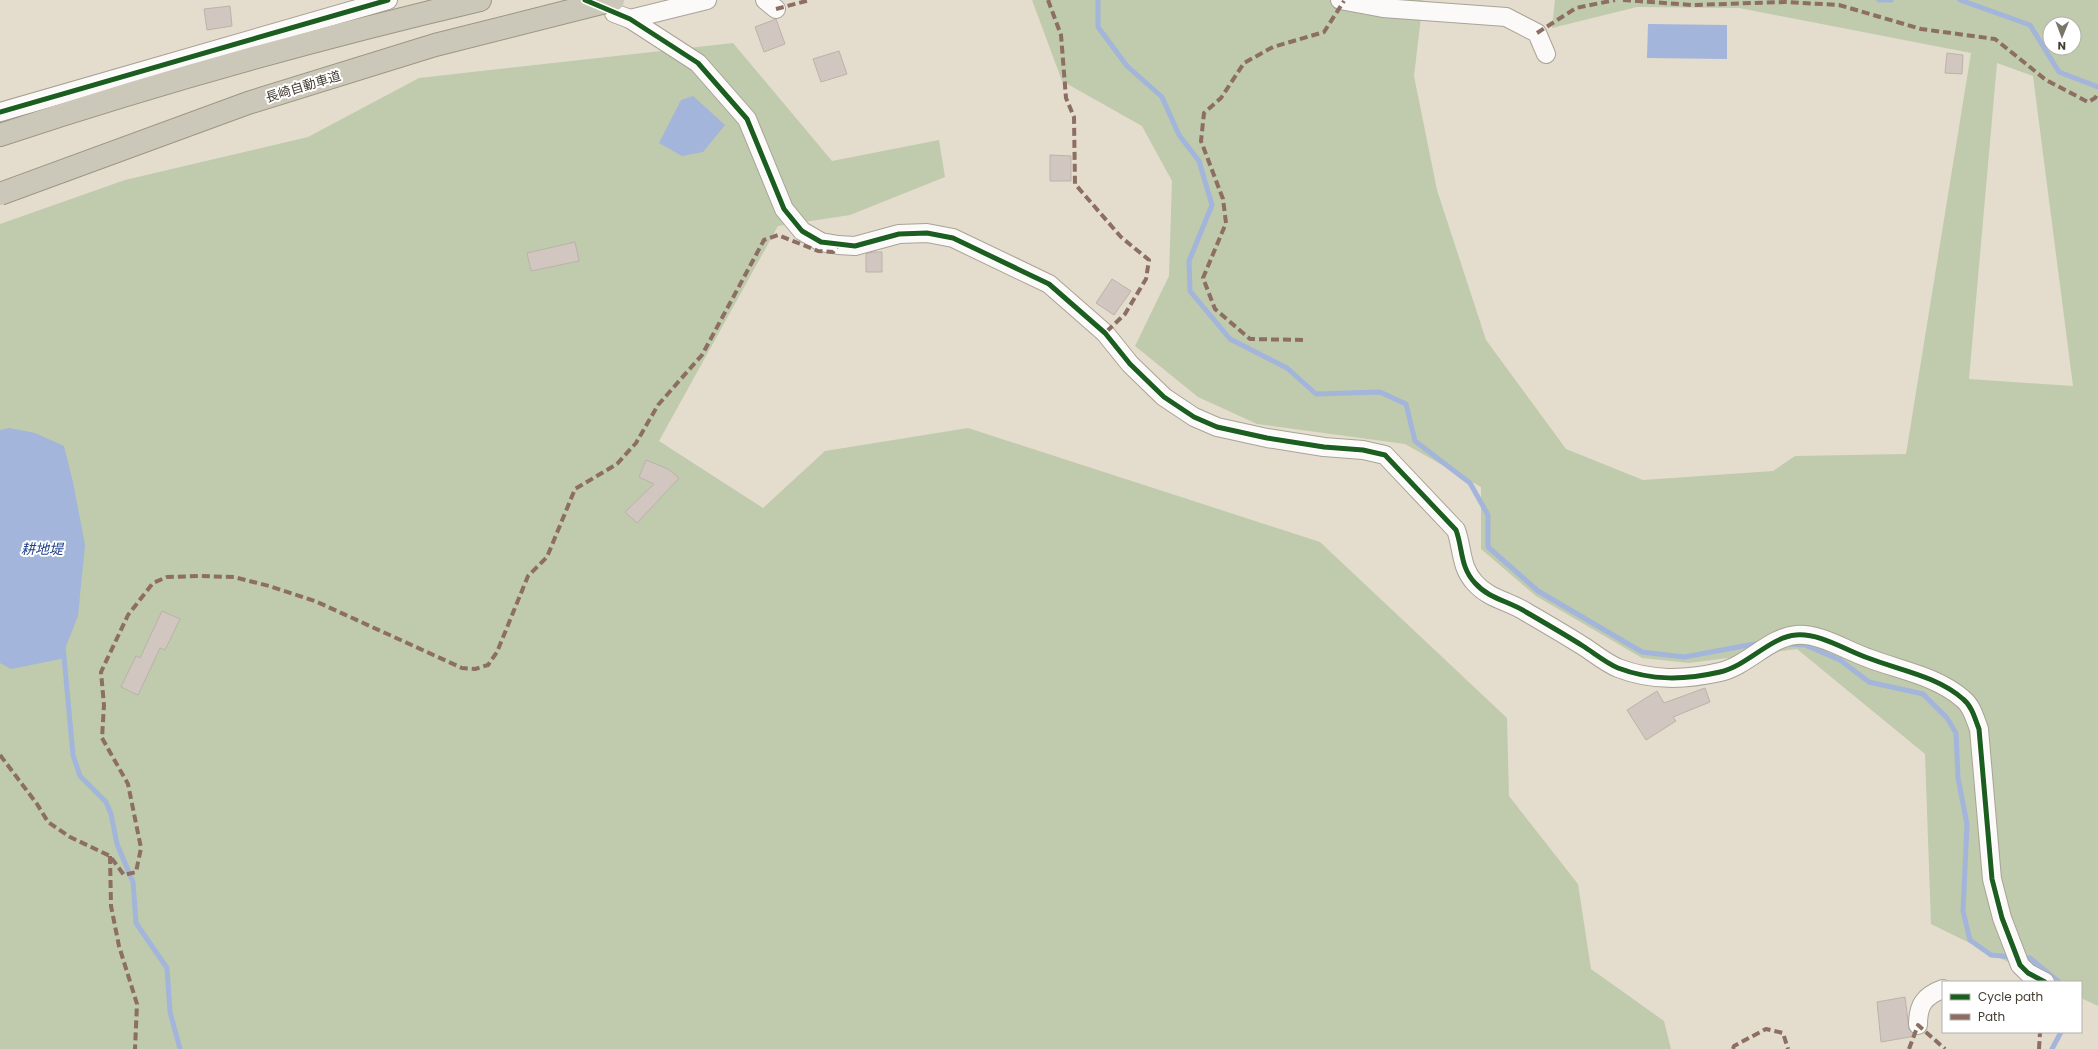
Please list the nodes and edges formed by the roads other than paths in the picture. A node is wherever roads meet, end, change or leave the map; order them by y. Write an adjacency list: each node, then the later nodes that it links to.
1 (388, 0): 7 (street)
2 (480, 0): 8 (highway)
3 (707, 0): 5 (street)
4 (1340, 0): 6 (street)
5 (619, 11): 9 (highway, 長崎自動車道, bridge); 10 (street)
6 (1546, 54)
7 (0, 112)
8 (0, 135)
9 (0, 194)
10 (2042, 981)
11 (1942, 989): 12 (street)
12 (1918, 1026)

